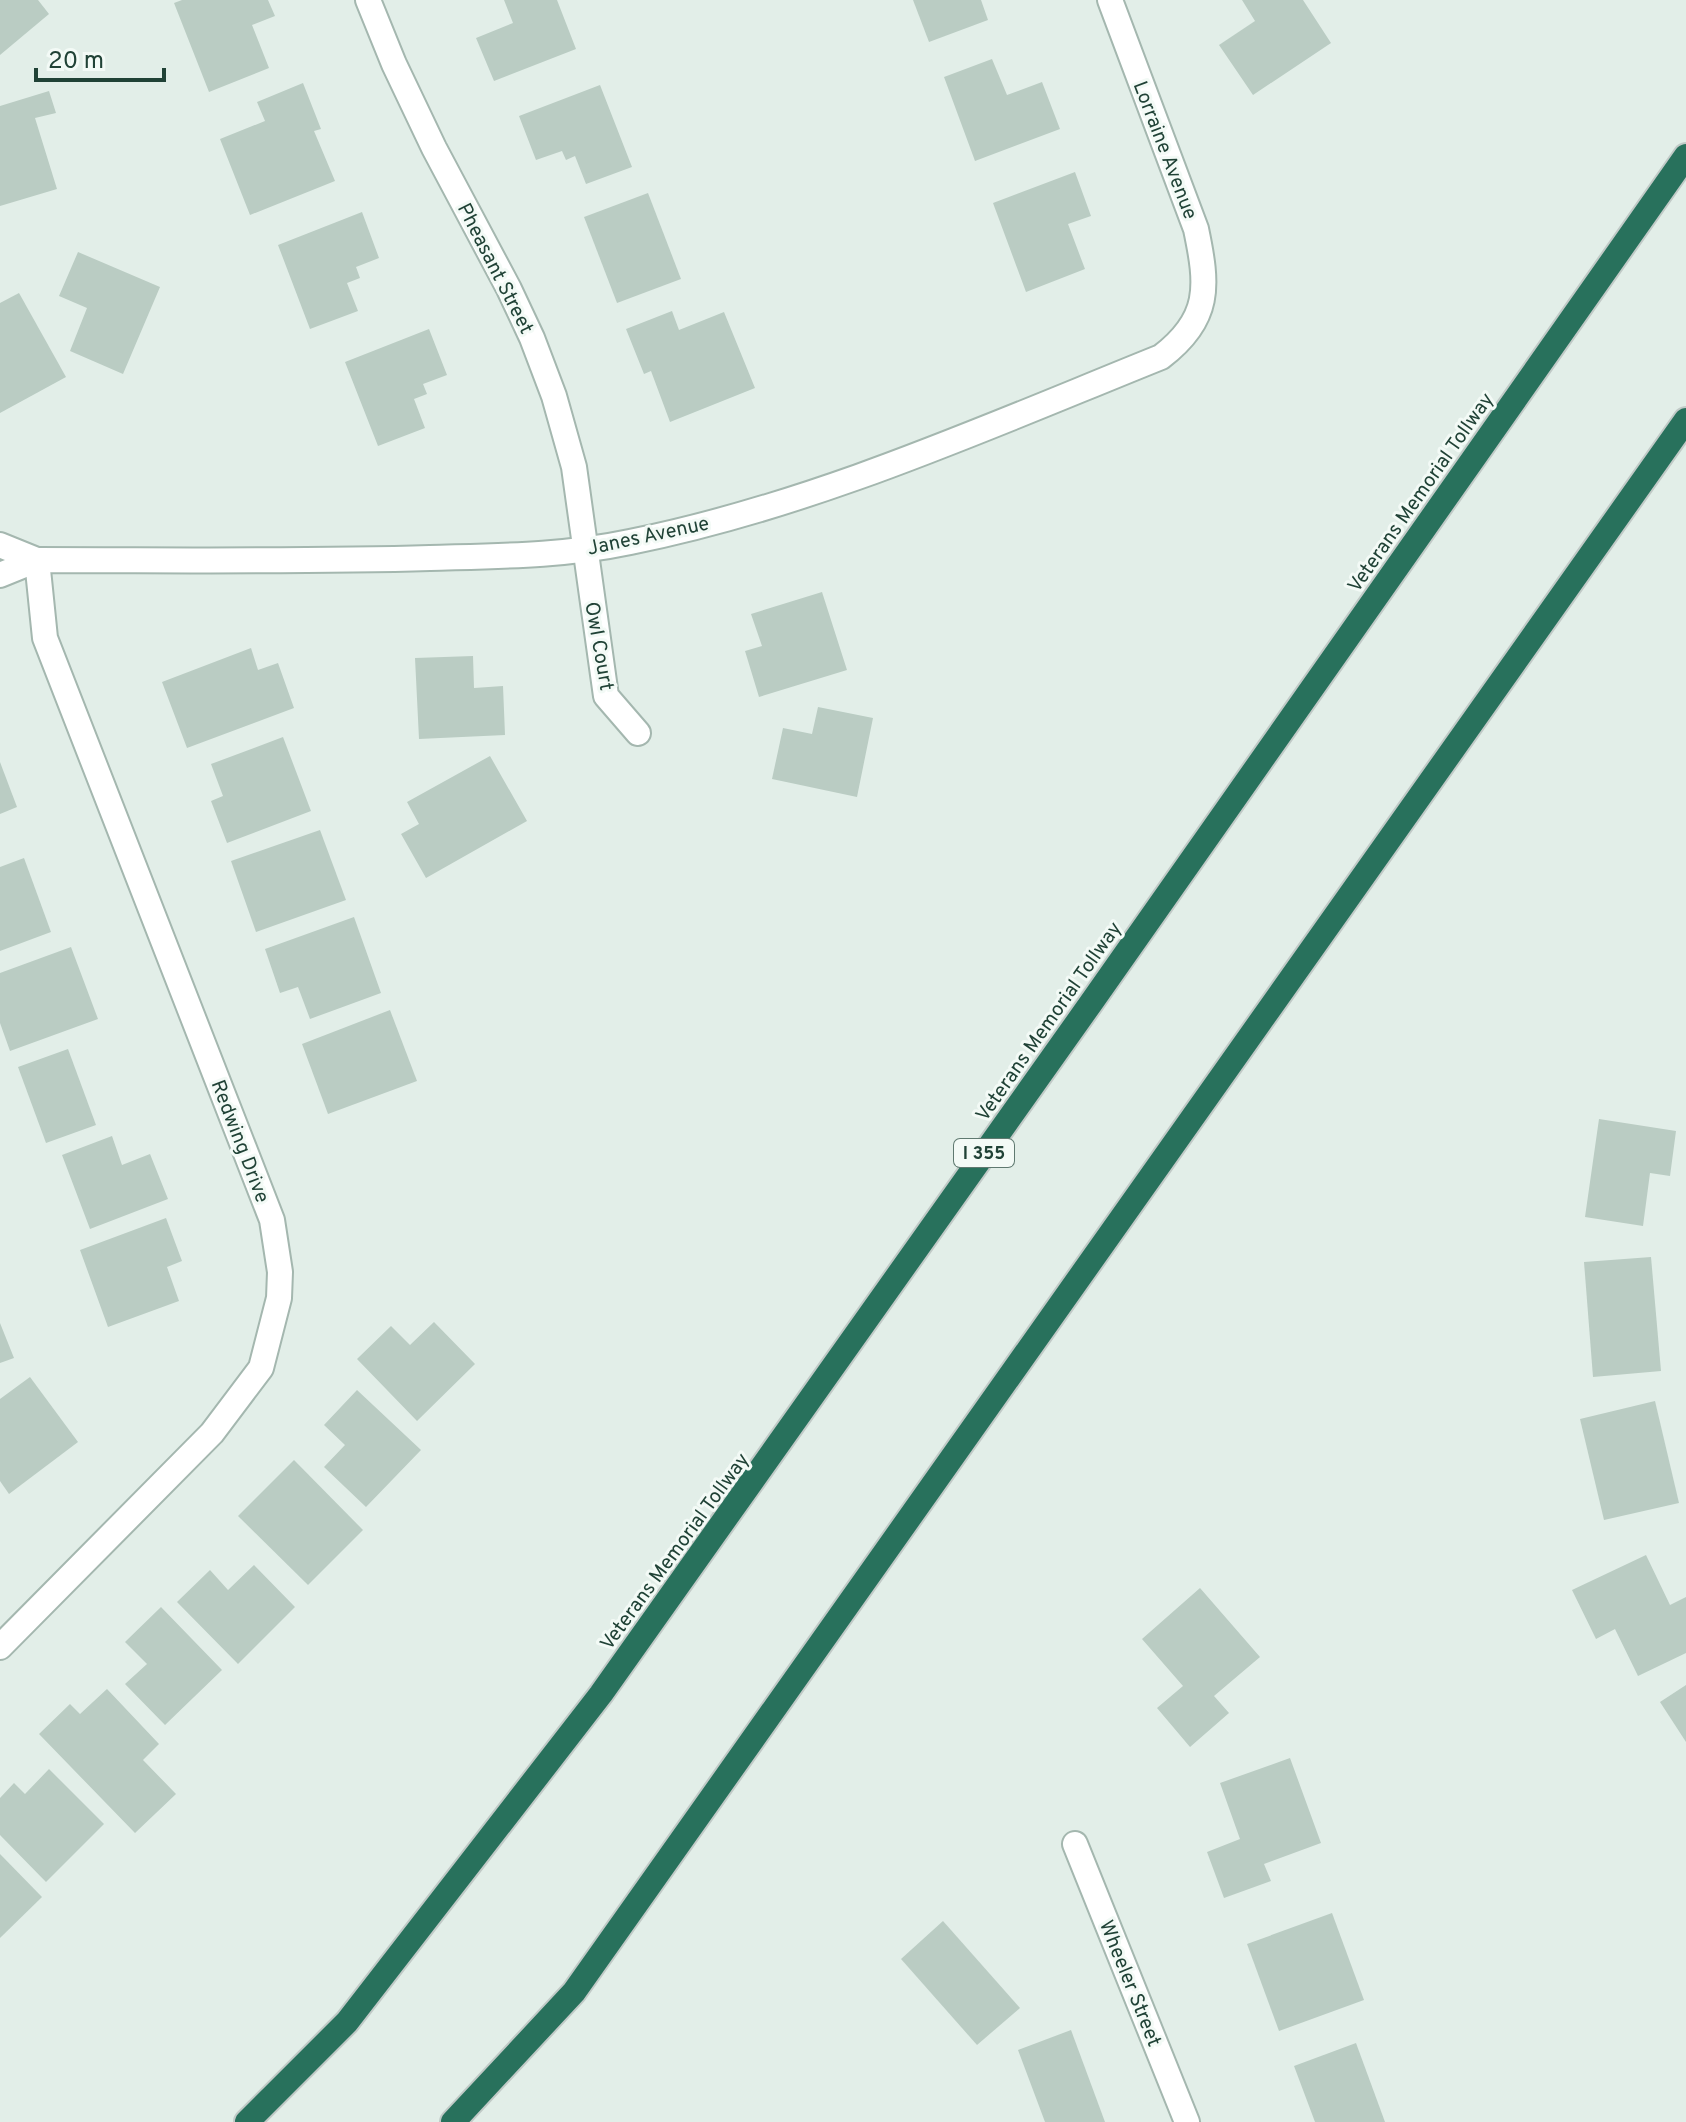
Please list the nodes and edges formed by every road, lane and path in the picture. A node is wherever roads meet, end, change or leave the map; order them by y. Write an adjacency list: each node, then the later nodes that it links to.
1 (368, 0): 7 (street, Pheasant Street)
2 (1110, 0): 4 (street, Lorraine Avenue)
3 (1686, 156): 13 (highway, Veterans Memorial Tollway / I 355)
4 (1202, 303): 7 (street, Janes Avenue)
5 (1686, 420): 14 (highway)
6 (0, 545): 8 (street, Janes Avenue)
7 (585, 549): 8 (street, Janes Avenue); 10 (street, Owl Court)
8 (37, 560): 9 (street, Janes Avenue); 11 (street, Redwing Drive)
9 (0, 575)
10 (638, 733)
11 (5, 1631)
12 (1075, 1844): 15 (street, Wheeler Street)
13 (247, 2122)
14 (453, 2122)
15 (1187, 2122)

